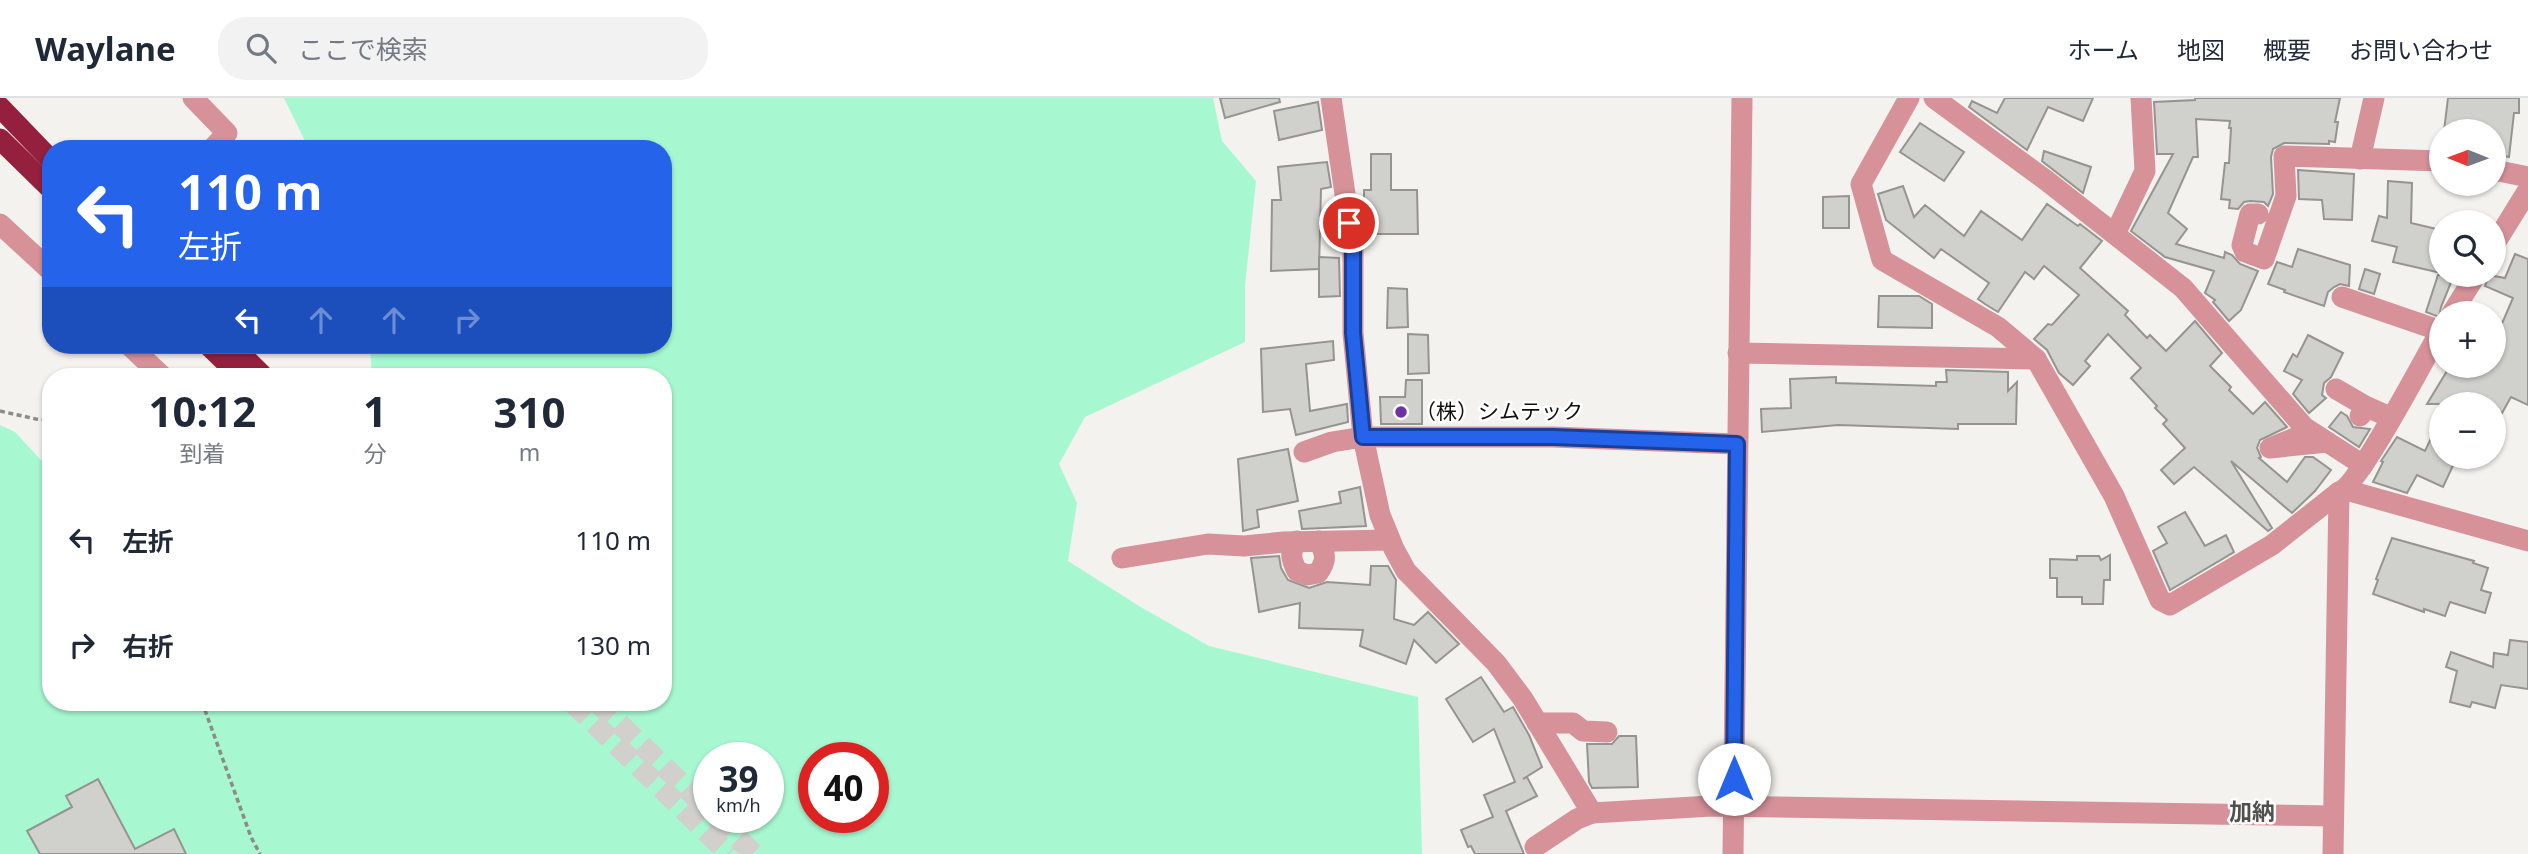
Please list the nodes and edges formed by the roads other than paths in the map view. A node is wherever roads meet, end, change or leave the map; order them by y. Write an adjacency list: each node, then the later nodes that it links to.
1 (192, 98): 10 (street)
2 (1331, 98): 36 (street)
3 (1742, 98): 29 (street)
4 (1909, 98): 30 (street)
5 (1934, 98): 21 (street)
6 (2141, 98): 21 (street)
7 (2374, 98): 12 (street)
8 (0, 107): 11 (highway)
9 (0, 139): 16 (highway)
10 (220, 140)
11 (42, 151)
12 (2360, 159): 13 (street); 18 (street)
13 (2429, 161)
14 (2506, 172): 15 (street)
15 (2528, 177)
16 (42, 180)
17 (2528, 190): 20 (street)
18 (2258, 214)
19 (0, 224): 22 (street)
20 (2506, 224)
21 (2115, 234): 39 (street)
22 (42, 263)
23 (2342, 297): 24 (street)
24 (2429, 327)
25 (2429, 351): 35 (street)
26 (139, 354): 31 (street)
27 (217, 354): 32 (highway)
28 (241, 354): 33 (highway)
29 (1738, 354): 30 (street); 37 (street)
30 (2036, 359): 40 (street)
31 (153, 368)
32 (232, 368)
33 (256, 368)
34 (2336, 389): 35 (street)
35 (2390, 418): 39 (street)
36 (1363, 437): 37 (street); 38 (street); 41 (street)
37 (1737, 444): 48 (street)
38 (1304, 452)
39 (2363, 465): 40 (street)
40 (2343, 491): 44 (street); 50 (street)
41 (1390, 540): 43 (street); 46 (street)
42 (1297, 541): 43 (street); 43 (street); 45 (street)
43 (1319, 541)
44 (2528, 541)
45 (1122, 558)
46 (1538, 723): 47 (street); 49 (street)
47 (1607, 732)
48 (1734, 807): 49 (street); 50 (street); 52 (street)
49 (1592, 813): 51 (street)
50 (2333, 816): 53 (street)
51 (1535, 847)
52 (1733, 854)
53 (2333, 854)

